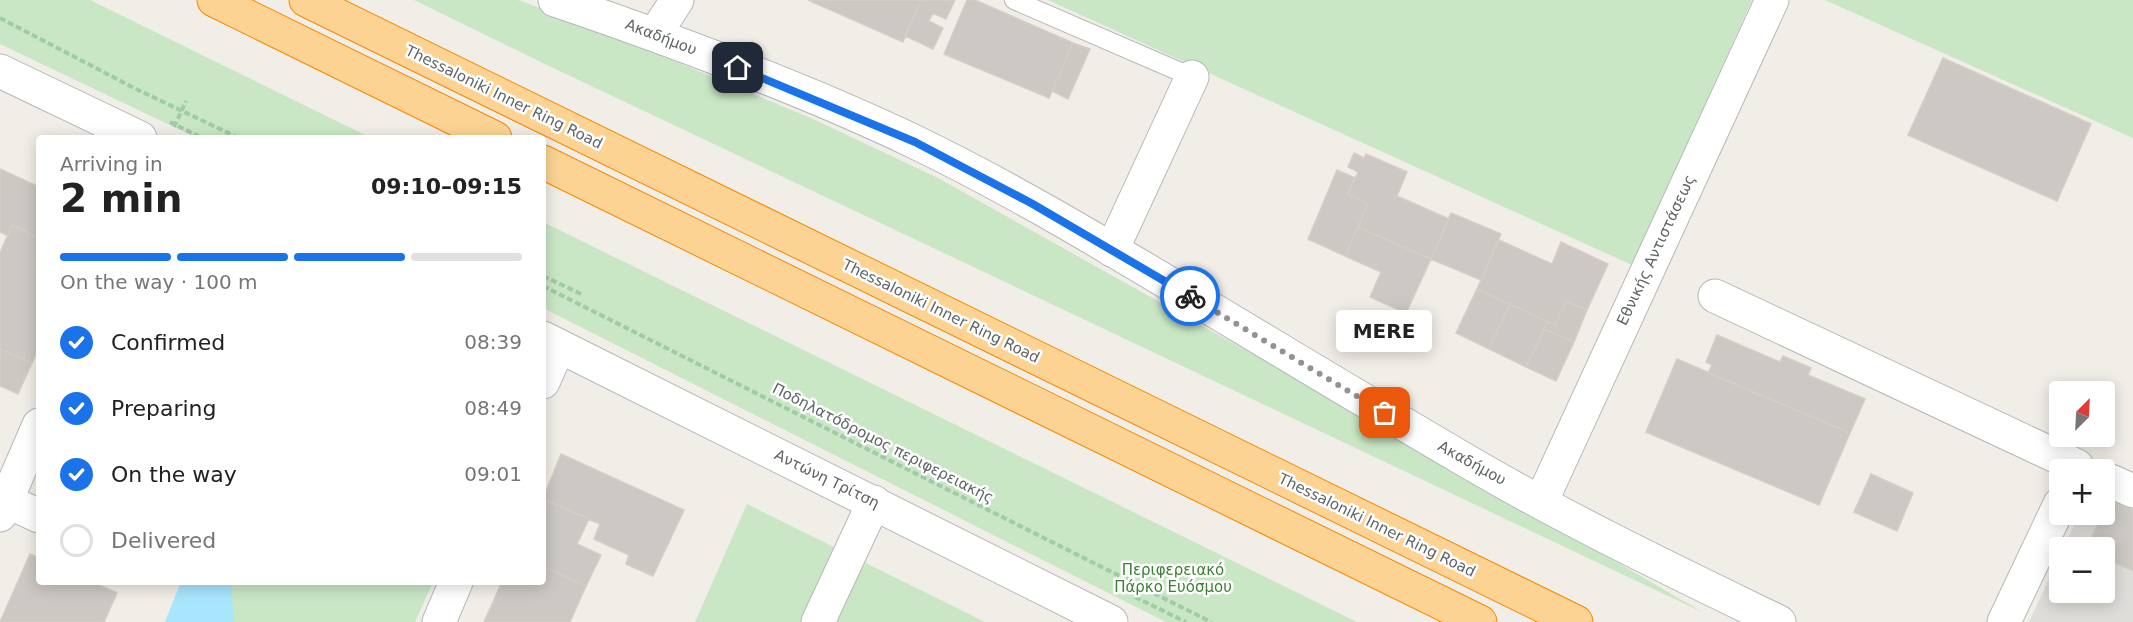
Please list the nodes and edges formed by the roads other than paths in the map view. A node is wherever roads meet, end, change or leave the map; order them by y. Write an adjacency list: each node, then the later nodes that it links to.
1 (214, 0): 11 (highway)
2 (306, 0): 31 (highway, Thessaloniki Inner Ring Road)
3 (555, 0): 7 (street, Ακαδήμου)
4 (677, 0): 7 (street)
5 (1014, 0): 9 (lane)
6 (1772, 0): 21 (street, Εθνικής Αντιστάσεως)
7 (655, 34): 13 (street, Ακαδήμου)
8 (0, 71): 10 (street)
9 (1192, 77): 13 (street)
10 (134, 135)
11 (489, 135)
12 (546, 163): 30 (highway)
13 (1112, 250): 21 (street, Ακαδήμου)
14 (1715, 296): 18 (street)
15 (551, 342): 16 (street); 22 (street, Αντώνη Τρίτση)
16 (546, 367)
17 (36, 431): 23 (street)
18 (2060, 459)
19 (2115, 484): 20 (street)
20 (2133, 491)
21 (1541, 501): 32 (street, Ακαδήμου)
22 (874, 502): 28 (street); 29 (street, Αντώνη Τρίτση)
23 (2, 505): 24 (street)
24 (36, 515)
25 (2050, 525): 33 (street)
26 (455, 585): 27 (street)
27 (439, 622)
28 (818, 622)
29 (1111, 622)
30 (1480, 622)
31 (1576, 622)
32 (1779, 622)
33 (2004, 622)

